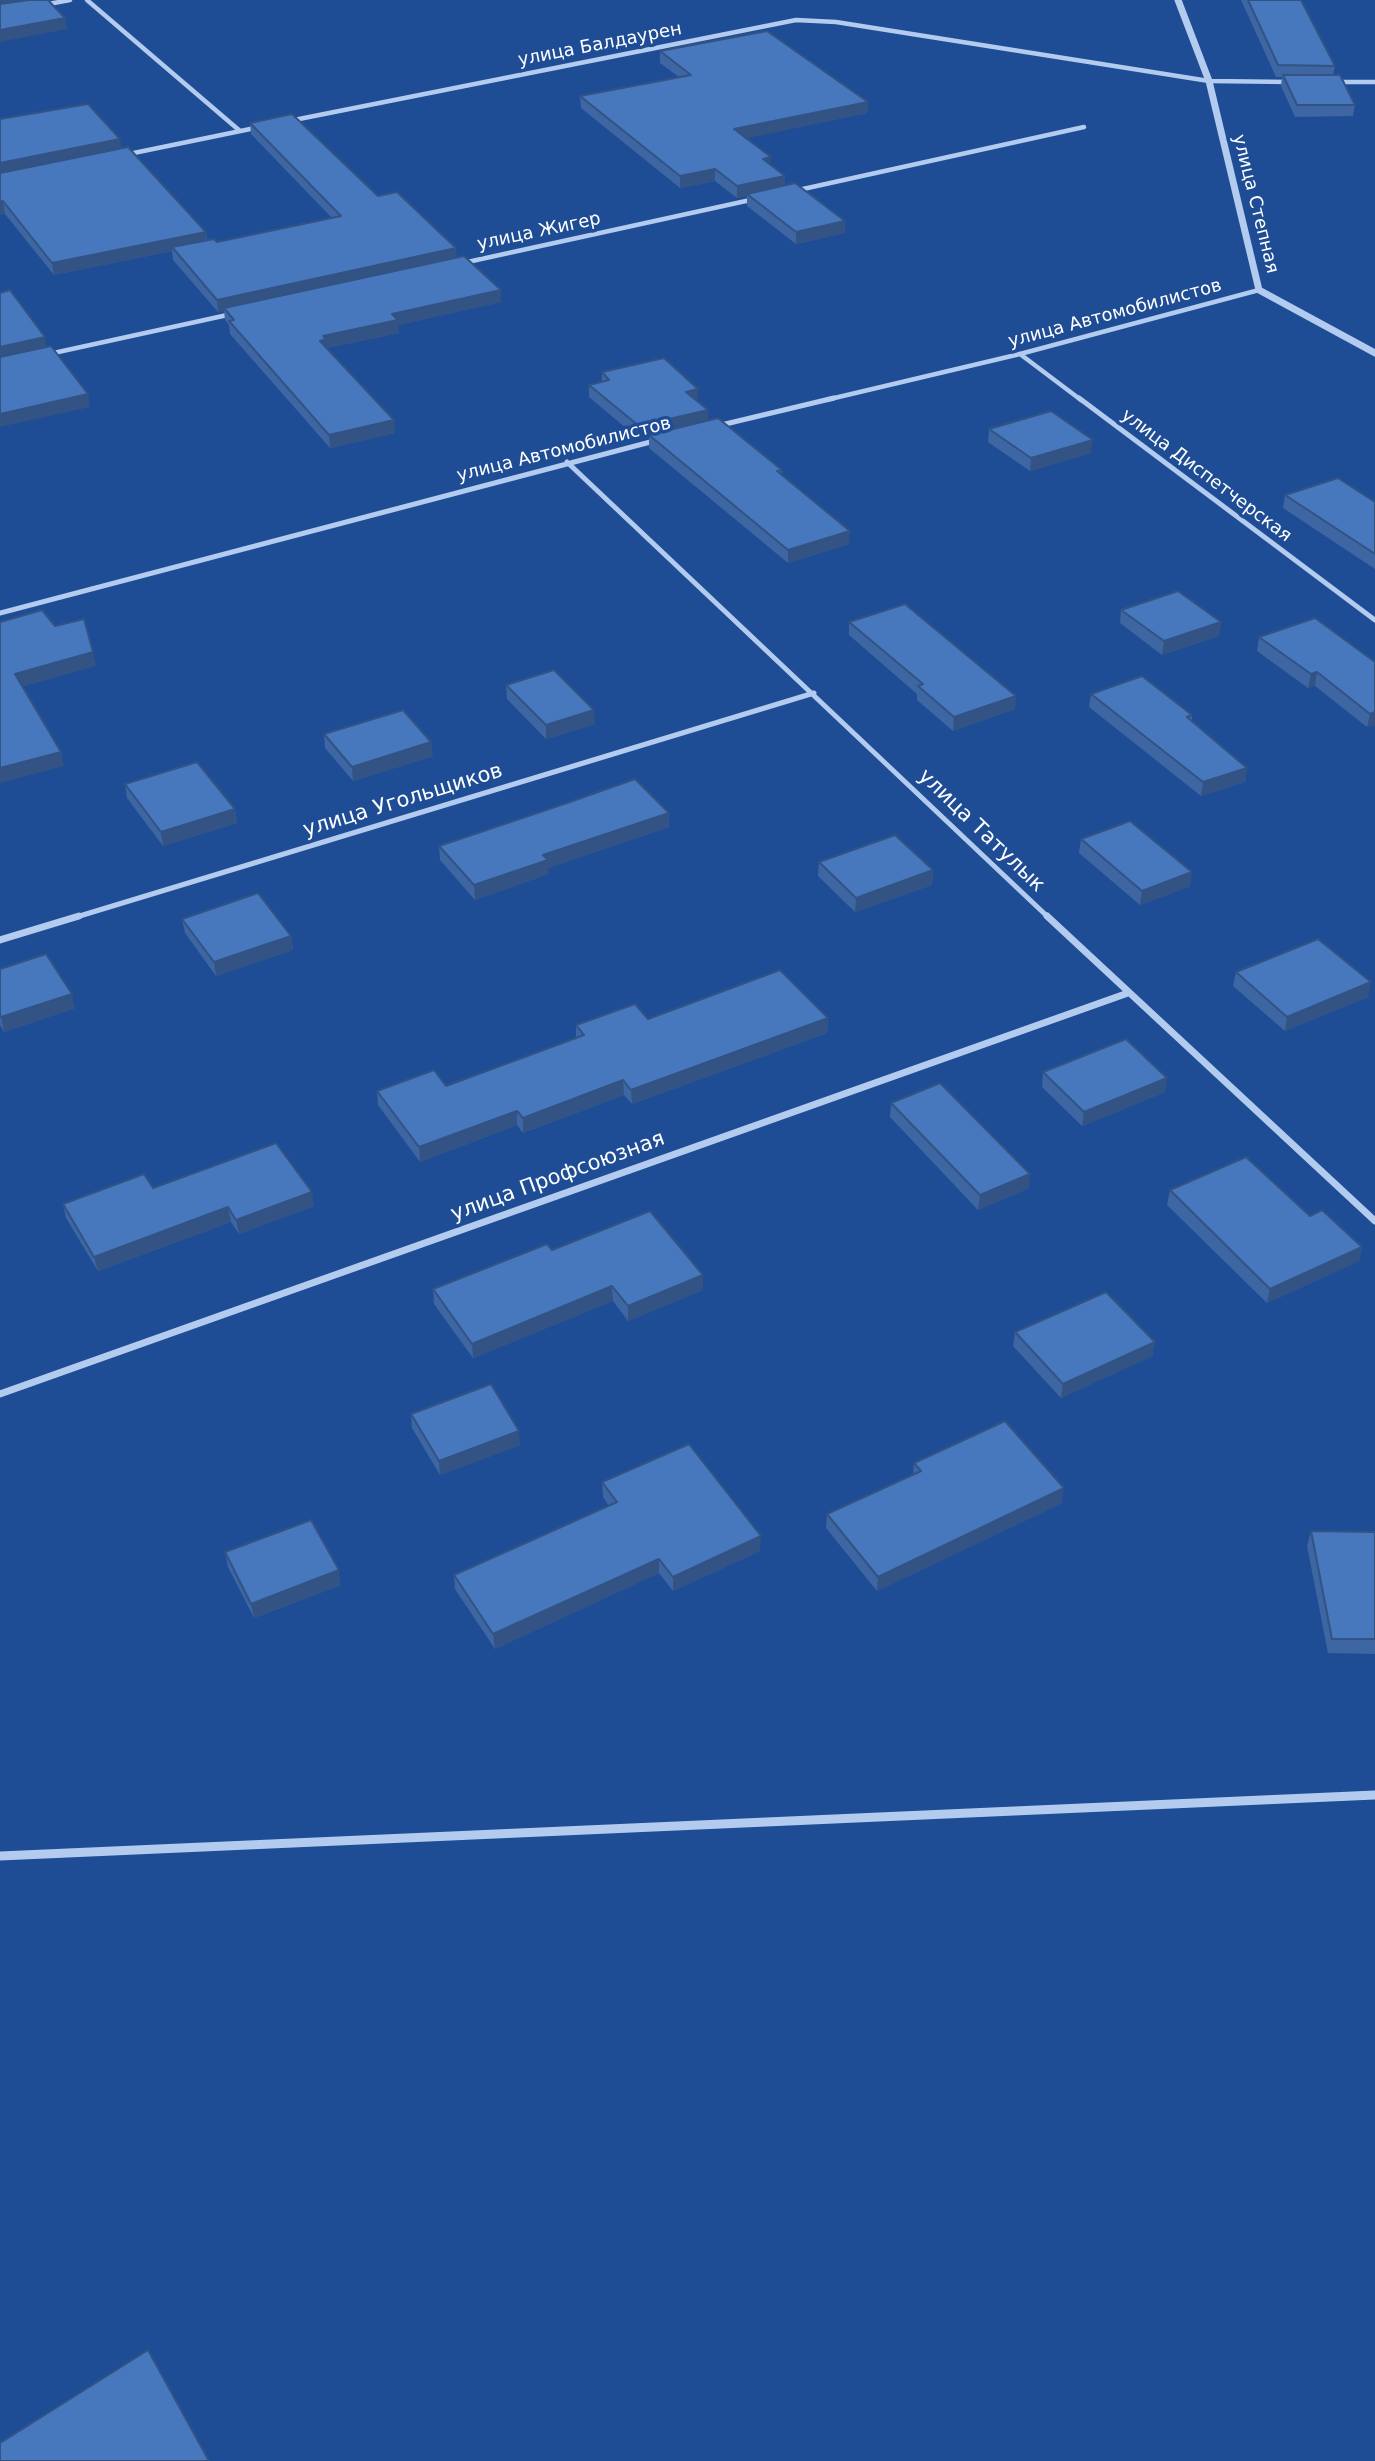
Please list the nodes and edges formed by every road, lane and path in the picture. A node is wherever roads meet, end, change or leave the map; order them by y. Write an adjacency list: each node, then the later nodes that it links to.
1 (70, 0): 4 (street)
2 (87, 0): 12 (street)
3 (1178, 0): 5 (street, улица Степная)
4 (35, 6)
5 (1209, 81): 6 (street, улица Балдаурен); 9 (street, улица Балдаурен); 17 (street, улица Степная)
6 (1292, 82)
7 (1334, 82): 8 (street)
8 (1375, 82)
9 (281, 122)
10 (267, 125): 12 (street)
11 (1084, 127): 14 (street)
12 (240, 131): 13 (street)
13 (120, 155)
14 (786, 192)
15 (759, 198): 16 (street, улица Жигер)
16 (461, 264)
17 (1259, 290): 19 (street, улица Автомобилистов); 20 (street, улица Степная)
18 (244, 311): 21 (street)
19 (1020, 354): 22 (street, улица Автомобилистов); 26 (street, улица Диспетчерская)
20 (1375, 354)
21 (41, 356)
22 (714, 427)
23 (660, 440): 24 (street, улица Автомобилистов)
24 (567, 462): 25 (street, улица Автомобилистов); 27 (street, улица Татулык)
25 (0, 613)
26 (1375, 620)
27 (814, 693): 28 (street, улица Угольщиков); 29 (street, улица Татулык)
28 (0, 940)
29 (1128, 993): 30 (street, улица Татулык); 31 (street, улица Профсоюзная)
30 (1375, 1221)
31 (0, 1394)
32 (1375, 1795): 33 (street)
33 (0, 1856)

